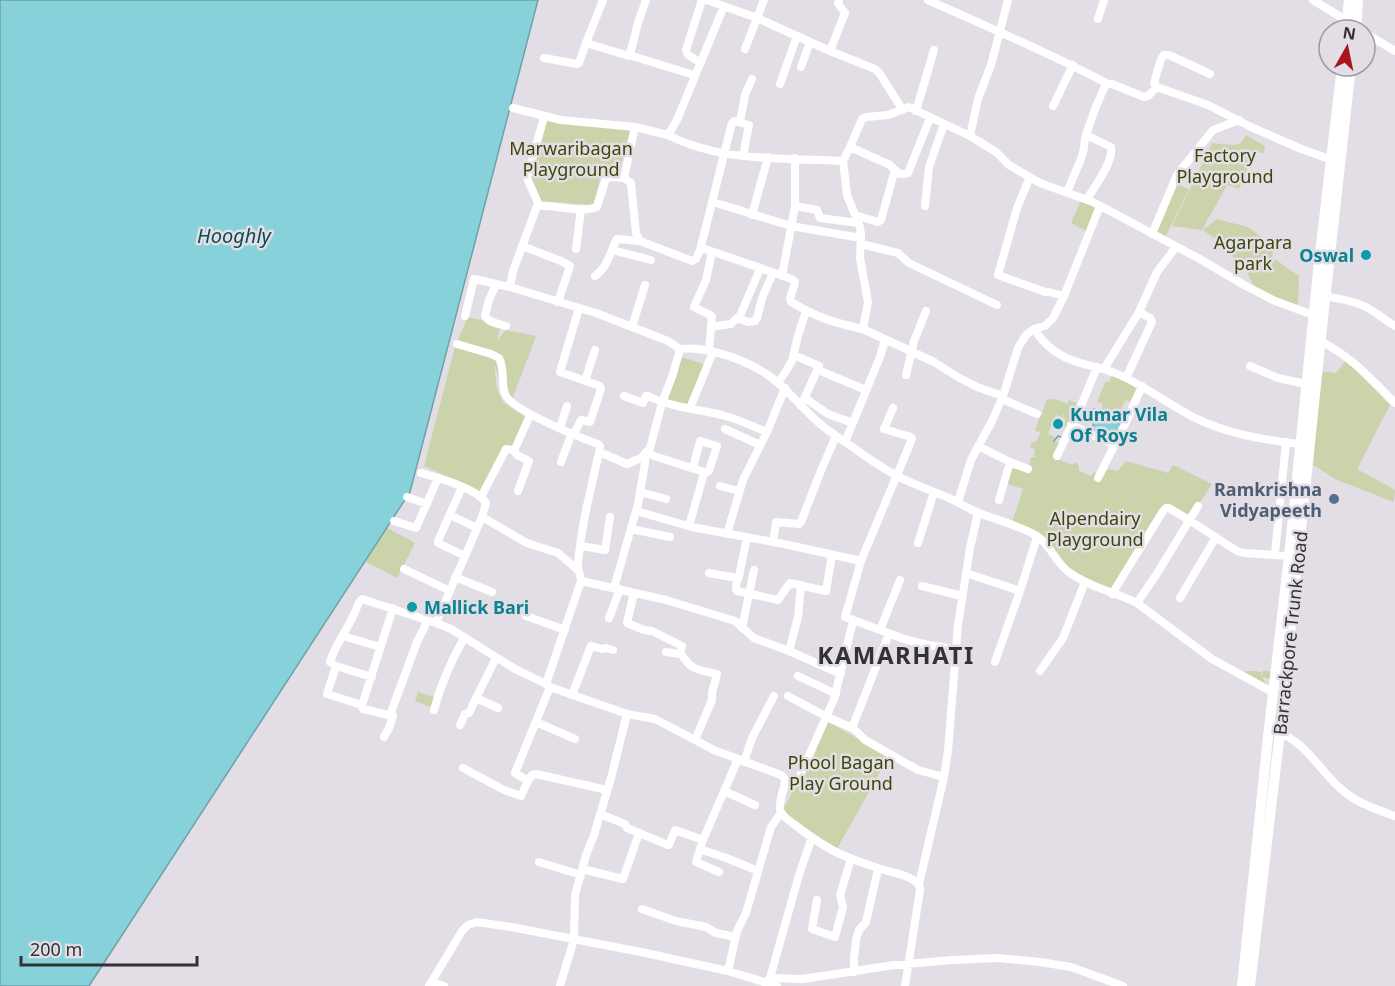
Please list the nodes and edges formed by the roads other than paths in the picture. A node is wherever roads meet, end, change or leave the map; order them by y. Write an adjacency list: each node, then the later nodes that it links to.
1 (603, 0): 23 (street)
2 (646, 0): 28 (street)
3 (702, 0): 30 (street)
4 (707, 0): 13 (street)
5 (764, 0): 14 (street)
6 (928, 0): 19 (street)
7 (1008, 0): 19 (street)
8 (1104, 0): 18 (street)
9 (1313, 0): 15 (street)
10 (1349, 0): 16 (main road)
11 (1358, 0): 17 (main road)
12 (836, 1): 26 (street)
13 (724, 6): 14 (street); 30 (street)
14 (757, 18): 20 (street); 24 (street)
15 (1340, 18)
16 (1353, 18)
17 (1356, 18)
18 (1098, 20)
19 (1000, 32): 31 (street); 53 (street)
20 (797, 36): 22 (street); 38 (street)
21 (1377, 41): 27 (street)
22 (810, 42): 26 (street); 32 (street)
23 (586, 43): 28 (street); 29 (street)
24 (745, 49)
25 (934, 50): 44 (street)
26 (830, 51): 43 (street)
27 (1395, 51)
28 (629, 56): 34 (street)
29 (544, 58)
30 (699, 62): 34 (street)
31 (1073, 65): 39 (street); 41 (street)
32 (801, 67)
33 (1210, 74): 40 (street)
34 (694, 75): 51 (street)
35 (1341, 78): 60 (main road, Barrackpore Trunk Road)
36 (1350, 78): 93 (main road, Barrackpore Trunk Road)
37 (752, 79): 48 (street)
38 (780, 84)
39 (1108, 84): 40 (street); 52 (street)
40 (1157, 87): 47 (street)
41 (1053, 106)
42 (513, 108): 45 (street)
43 (902, 109): 44 (street); 54 (street)
44 (916, 111): 46 (street)
45 (544, 117): 50 (street); 67 (street)
46 (930, 117): 49 (street); 61 (street)
47 (1239, 120): 60 (street); 75 (street)
48 (740, 122): 55 (street); 56 (street)
49 (944, 124): 53 (street); 69 (street)
50 (635, 127): 51 (street); 63 (street)
51 (668, 135): 55 (street)
52 (1086, 135): 64 (street); 65 (street)
53 (970, 136): 62 (street)
54 (850, 147): 59 (street); 61 (street)
55 (724, 154): 56 (street); 66 (street)
56 (743, 156): 57 (street)
57 (768, 157): 58 (street); 72 (street)
58 (795, 158): 59 (street); 68 (street)
59 (843, 160): 73 (street)
60 (1332, 160): 101 (main road, Barrackpore Trunk Road)
61 (898, 173): 73 (street)
62 (1030, 177): 64 (street); 92 (street)
63 (624, 178): 71 (street); 77 (street)
64 (1067, 192): 65 (street)
65 (1087, 200): 70 (street)
66 (713, 202): 72 (street); 82 (street)
67 (539, 205): 71 (street); 78 (street)
68 (795, 206): 73 (street); 74 (street)
69 (925, 206)
70 (1100, 206): 75 (street); 92 (street)
71 (581, 208): 80 (street)
72 (752, 215): 74 (street)
73 (856, 219): 76 (street)
74 (791, 226): 76 (street); 88 (street)
75 (1152, 234): 79 (street)
76 (861, 241): 95 (street); 107 (street)
77 (640, 242): 81 (street); 82 (street)
78 (522, 246): 91 (street); 94 (street)
79 (1176, 247): 99 (street); 101 (street)
80 (576, 249)
81 (612, 250): 84 (street); 87 (street)
82 (700, 250): 83 (street)
83 (712, 252): 85 (street); 106 (street)
84 (651, 260)
85 (760, 269): 86 (street); 102 (street)
86 (773, 273): 88 (street); 102 (street)
87 (595, 276)
88 (782, 276): 97 (street)
89 (496, 284): 91 (street); 100 (street); 103 (street)
90 (645, 285): 105 (street)
91 (510, 287): 94 (street)
92 (1064, 296): 108 (street)
93 (1325, 296): 101 (main road, Barrackpore Trunk Road); 104 (street)
94 (558, 302): 96 (street)
95 (997, 305)
96 (579, 308): 105 (street); 122 (street)
97 (806, 311): 107 (street); 116 (street)
98 (927, 311): 114 (street)
99 (1139, 312): 118 (street); 121 (street)
100 (465, 316)
101 (1318, 317): 110 (main road, Barrackpore Trunk Road); 123 (main road, Barrackpore Trunk Road)
102 (739, 318): 106 (street)
103 (506, 326)
104 (1395, 326)
105 (632, 327): 112 (street)
106 (711, 327): 115 (street)
107 (862, 329): 109 (street)
108 (1034, 329): 118 (street); 128 (street)
109 (885, 340): 114 (street); 126 (street)
110 (1320, 342): 131 (street); 166 (main road, Barrackpore Trunk Road)
111 (457, 344): 137 (street)
112 (680, 349): 115 (street); 130 (street)
113 (595, 350): 122 (street)
114 (911, 351): 120 (street); 128 (street)
115 (711, 352): 124 (street); 134 (street)
116 (794, 355): 119 (street); 124 (street)
117 (1250, 366): 123 (street)
118 (1100, 368): 121 (street); 139 (street)
119 (818, 370): 126 (street); 129 (street)
120 (906, 375)
121 (1126, 378): 125 (street)
122 (585, 381): 143 (street)
123 (1306, 384): 148 (main road, Barrackpore Trunk Road)
124 (782, 385): 133 (street); 142 (street)
125 (1142, 386): 146 (street); 150 (street)
126 (866, 390): 138 (street)
127 (624, 396): 130 (street)
128 (1002, 397): 136 (street); 149 (street)
129 (805, 398): 133 (street); 138 (street)
130 (662, 403): 134 (street); 152 (street)
131 (1395, 403)
132 (567, 406): 140 (street)
133 (801, 406): 144 (street)
134 (690, 408): 142 (street)
135 (893, 408): 161 (street)
136 (1037, 414)
137 (530, 415): 140 (street); 151 (street)
138 (853, 423): 145 (street)
139 (1071, 425): 150 (street); 154 (street)
140 (560, 428): 143 (street)
141 (725, 429): 147 (street)
142 (766, 432): 147 (street)
143 (573, 434): 153 (street); 155 (street)
144 (836, 436): 145 (street); 193 (street)
145 (845, 442): 161 (street)
146 (1287, 442): 148 (street); 196 (street)
147 (760, 444): 168 (street)
148 (1300, 444): 166 (main road, Barrackpore Trunk Road)
149 (978, 446): 156 (street); 175 (street)
150 (1115, 446): 163 (street)
151 (514, 450): 167 (street); 172 (street)
152 (646, 453): 153 (street); 157 (street); 169 (street)
153 (599, 455): 195 (street)
154 (1057, 456)
155 (561, 462)
156 (1010, 462): 158 (street); 174 (street)
157 (693, 468): 159 (street); 159 (street)
158 (1028, 469)
159 (704, 472): 185 (street)
160 (420, 473): 162 (street)
161 (896, 476): 170 (street); 200 (street)
162 (438, 478): 165 (street); 176 (street)
163 (1098, 478)
164 (720, 486): 168 (street)
165 (462, 488): 172 (street); 180 (street)
166 (1300, 488): 199 (main road, Barrackpore Trunk Road); 263 (main road, Barrackpore Trunk Road)
167 (518, 491)
168 (739, 491): 188 (street)
169 (640, 492): 173 (street); 178 (street)
170 (934, 492): 175 (street); 194 (street)
171 (407, 497): 176 (street)
172 (481, 497): 181 (street)
173 (666, 500)
174 (999, 500)
175 (958, 502): 179 (street)
176 (427, 504): 184 (street)
177 (1198, 506): 183 (street)
178 (636, 511): 185 (street); 187 (street)
179 (978, 513): 191 (street); 205 (street)
180 (450, 514): 186 (street); 198 (street)
181 (483, 517): 186 (street); 202 (street)
182 (610, 517): 195 (street)
183 (1189, 520): 192 (street); 219 (street); 222 (street)
184 (394, 521)
185 (689, 526): 188 (street)
186 (477, 528): 198 (street)
187 (631, 529): 189 (street); 213 (street)
188 (727, 534): 190 (street)
189 (670, 537)
190 (747, 537): 193 (street); 207 (street)
191 (1037, 537): 210 (street); 215 (street)
192 (1216, 537): 196 (street); 221 (street)
193 (773, 542): 197 (street)
194 (918, 543)
195 (581, 546): 202 (street)
196 (1275, 554): 199 (street)
197 (832, 555): 200 (street); 211 (street)
198 (465, 556): 206 (street)
199 (1289, 556): 248 (main road, Barrackpore Trunk Road)
200 (861, 561): 227 (street)
201 (404, 569): 214 (street)
202 (578, 570): 209 (street)
203 (754, 570): 218 (street)
204 (709, 573): 207 (street)
205 (966, 573): 215 (street); 220 (street)
206 (455, 577): 214 (street); 216 (street)
207 (738, 579): 218 (street)
208 (900, 580): 230 (street)
209 (581, 582): 213 (street); 229 (street)
210 (1085, 582): 219 (street); 243 (street)
211 (801, 585): 218 (street); 237 (street)
212 (922, 586): 220 (street)
213 (617, 589): 217 (street); 225 (street)
214 (450, 591): 226 (street)
215 (1020, 591): 241 (street)
216 (492, 592)
217 (634, 593): 228 (street); 239 (street)
218 (749, 593): 228 (street)
219 (1112, 594): 222 (street)
220 (962, 596): 235 (street)
221 (1180, 598)
222 (1137, 603): 248 (street)
223 (393, 608): 226 (street); 232 (street); 234 (street)
224 (526, 616): 229 (street)
225 (609, 618)
226 (432, 621): 233 (street); 258 (street)
227 (854, 621): 230 (street); 244 (street)
228 (742, 628): 237 (street)
229 (565, 630): 247 (street)
230 (879, 630): 231 (street)
231 (889, 634): 235 (street); 262 (street)
232 (342, 636): 234 (street); 242 (street)
233 (464, 638): 240 (street); 256 (street)
234 (380, 647): 246 (street)
235 (955, 649): 269 (street)
236 (613, 650): 250 (street)
237 (789, 651): 244 (street)
238 (666, 652): 239 (street)
239 (680, 654): 266 (street)
240 (496, 658): 247 (street); 253 (street)
241 (996, 662)
242 (336, 666): 246 (street); 254 (street)
243 (1040, 671)
244 (841, 674): 249 (street)
245 (798, 676): 249 (street)
246 (372, 677): 254 (street)
247 (548, 686): 250 (street); 260 (street)
248 (1274, 693): 263 (main road, Barrackpore Trunk Road)
249 (836, 694): 259 (street)
250 (572, 695): 257 (street)
251 (774, 696): 267 (street)
252 (788, 696): 259 (street)
253 (476, 698): 255 (street); 261 (street)
254 (362, 705): 258 (street)
255 (498, 708)
256 (434, 710)
257 (627, 714): 266 (street); 272 (street)
258 (390, 715): 264 (street)
259 (827, 717): 262 (street); 271 (street)
260 (536, 722): 265 (street); 270 (street)
261 (460, 725)
262 (852, 728): 269 (street)
263 (1274, 732): 277 (street); 303 (main road, Barrackpore Trunk Road); 304 (main road, Barrackpore Trunk Road)
264 (384, 737)
265 (575, 739)
266 (695, 740): 267 (street)
267 (741, 760): 271 (street); 273 (street)
268 (463, 768): 270 (street)
269 (944, 777): 288 (street)
270 (528, 781): 272 (street)
271 (785, 784): 275 (street)
272 (607, 790): 276 (street)
273 (724, 791): 274 (street); 280 (street)
274 (755, 805)
275 (781, 813): 279 (street); 287 (street)
276 (600, 814): 278 (street); 285 (street)
277 (1395, 816)
278 (639, 833): 280 (street); 285 (street)
279 (812, 837): 282 (street); 296 (street)
280 (703, 840): 281 (street)
281 (700, 849): 286 (street); 287 (street)
282 (850, 858): 284 (street); 289 (street)
283 (539, 862): 285 (street)
284 (878, 868): 288 (street); 295 (street)
285 (581, 872): 292 (street)
286 (719, 872)
287 (758, 872): 291 (street)
288 (920, 884): 293 (street)
289 (817, 900)
290 (642, 909): 291 (street)
291 (735, 937): 294 (street)
292 (574, 939): 294 (street); 297 (street); 299 (street)
293 (908, 964): 295 (street); 301 (street); 302 (street)
294 (728, 971): 296 (street)
295 (854, 972): 296 (street)
296 (769, 982): 300 (street)
297 (430, 984): 298 (street)
298 (444, 986)
299 (560, 986)
300 (777, 986)
301 (905, 986)
302 (1123, 986)
303 (1242, 986)
304 (1250, 986)

